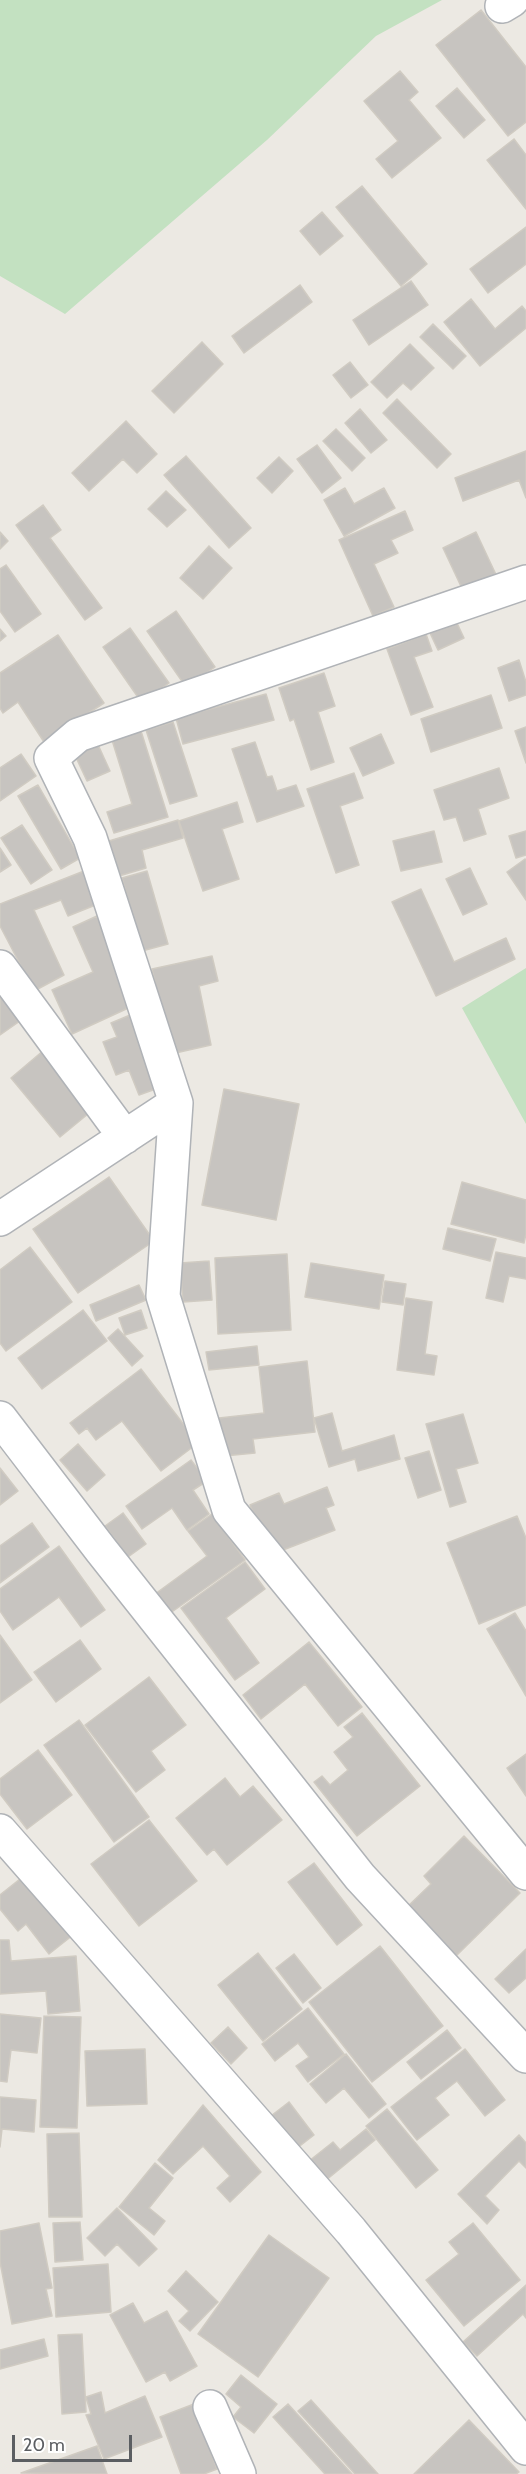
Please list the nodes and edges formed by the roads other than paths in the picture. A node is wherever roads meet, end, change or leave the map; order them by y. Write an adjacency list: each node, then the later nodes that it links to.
1 (526, 582): 3 (street)
2 (0, 967): 4 (street)
3 (177, 1103): 4 (street); 8 (street)
4 (125, 1137): 5 (street)
5 (0, 1219)
6 (0, 1418): 9 (street)
7 (0, 1831): 11 (street)
8 (526, 1873)
9 (526, 2056)
10 (210, 2407): 12 (street)
11 (526, 2448)
12 (239, 2474)

